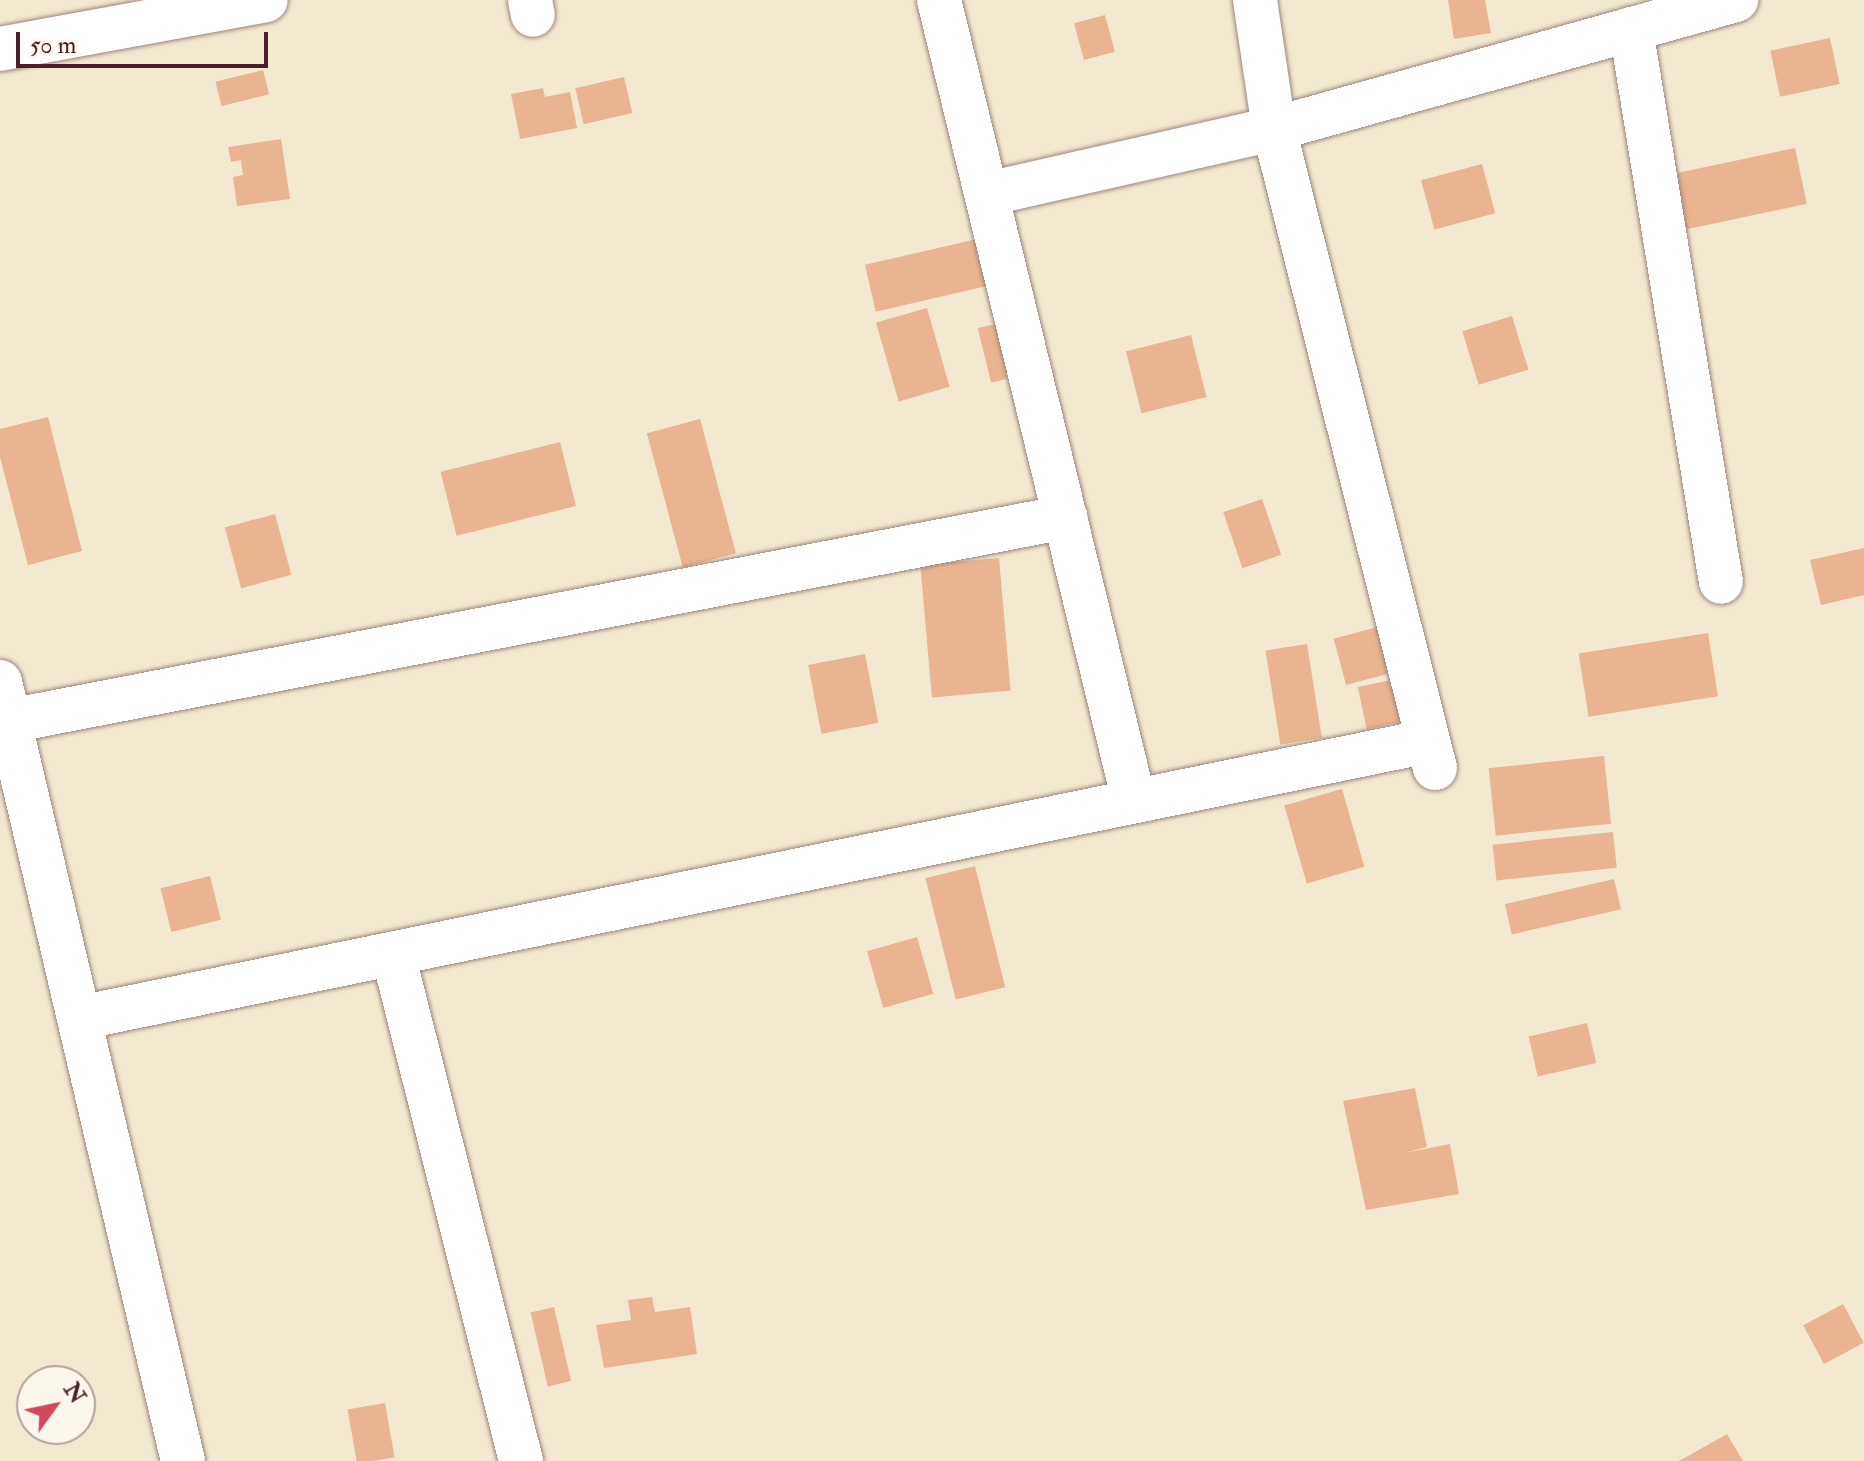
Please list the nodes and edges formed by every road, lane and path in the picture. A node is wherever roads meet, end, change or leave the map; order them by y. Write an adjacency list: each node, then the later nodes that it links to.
1 (266, 0): 6 (street)
2 (939, 0): 8 (street)
3 (1255, 0): 7 (street)
4 (1736, 0): 5 (street)
5 (1631, 29): 7 (street); 10 (street)
6 (0, 49)
7 (1274, 129): 8 (street); 12 (street)
8 (987, 194): 9 (street)
9 (1065, 517): 11 (street); 12 (street)
10 (1721, 582)
11 (5, 701): 14 (street)
12 (1134, 801): 13 (street)
13 (393, 954): 14 (street); 16 (street)
14 (79, 1018): 15 (street)
15 (183, 1461)
16 (521, 1461)

